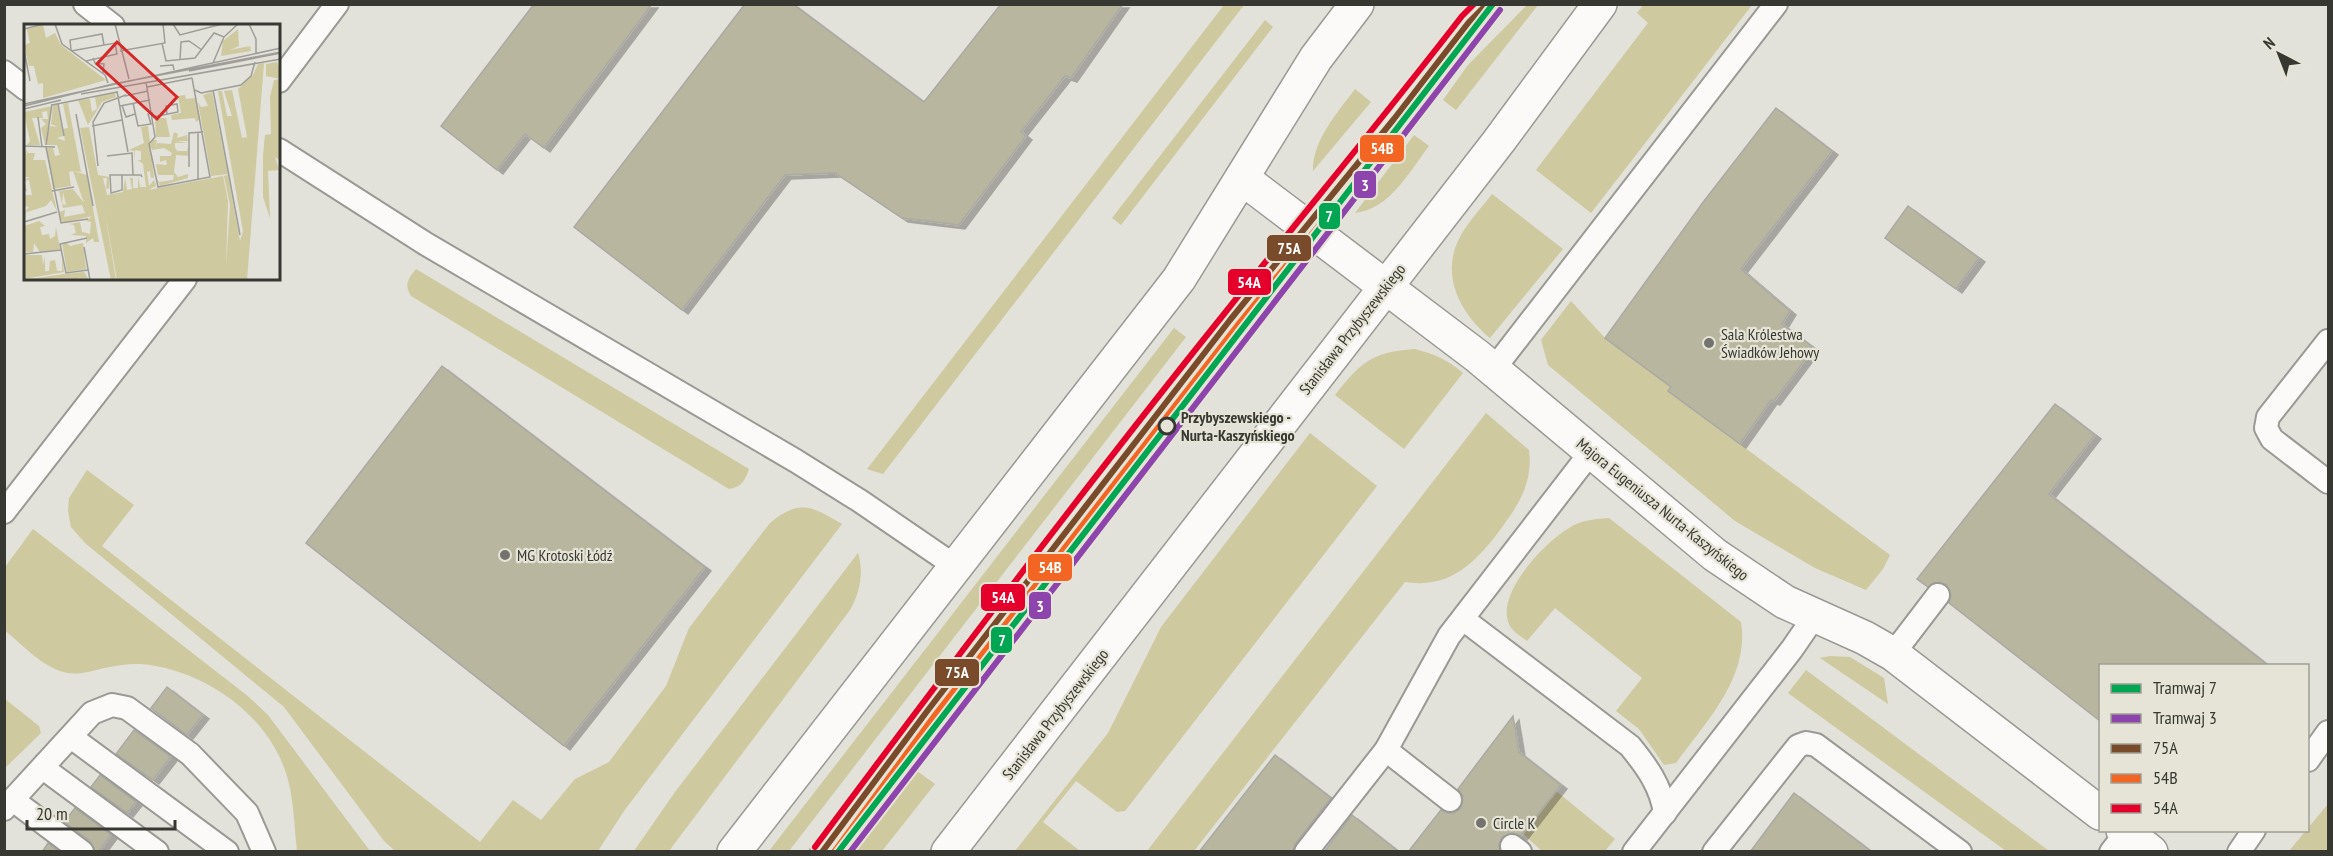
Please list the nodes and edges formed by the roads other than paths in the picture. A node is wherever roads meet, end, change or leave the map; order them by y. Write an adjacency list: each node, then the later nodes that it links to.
1 (85, 4): 9 (lane)
2 (337, 4): 11 (lane)
3 (1357, 4): 14 (main road)
4 (1483, 4): 8 (lane)
5 (1488, 4): 8 (lane)
6 (1600, 4): 17 (main road, Stanisława Przybyszewskiego)
7 (1776, 4): 19 (lane)
8 (1469, 22): 15 (lane)
9 (110, 24)
10 (4, 72): 12 (lane)
11 (280, 80)
12 (24, 87)
13 (280, 151): 23 (lane)
14 (1242, 178): 15 (main road, Majora Eugeniusza Nurta-Kaszyńskiego); 23 (main road)
15 (1306, 227): 17 (main road, Majora Eugeniusza Nurta-Kaszyńskiego); 43 (lane)
16 (184, 280): 22 (lane)
17 (1386, 286): 19 (main road, Majora Eugeniusza Nurta-Kaszyńskiego); 44 (main road, Stanisława Przybyszewskiego)
18 (2328, 341): 21 (lane)
19 (1493, 370): 20 (main road, Majora Eugeniusza Nurta-Kaszyńskiego)
20 (1591, 452): 25 (main road, Majora Eugeniusza Nurta-Kaszyńskiego); 26 (lane)
21 (2328, 482)
22 (4, 512)
23 (955, 566): 42 (main road)
24 (1938, 595): 27 (lane)
25 (1814, 617): 27 (main road, Majora Eugeniusza Nurta-Kaszyńskiego); 36 (lane)
26 (1463, 619): 30 (lane); 36 (lane)
27 (1893, 654): 35 (main road, Majora Eugeniusza Nurta-Kaszyńskiego)
28 (2328, 732): 31 (lane)
29 (71, 737): 32 (lane); 40 (lane); 41 (lane)
30 (1386, 750): 33 (lane); 45 (lane)
31 (2309, 757)
32 (43, 768): 34 (lane); 39 (lane)
33 (1450, 800)
34 (9, 805): 38 (lane)
35 (2099, 812)
36 (1665, 813): 46 (lane)
37 (2253, 832): 49 (lane)
38 (82, 852)
39 (157, 852)
40 (227, 852)
41 (264, 852)
42 (734, 852)
43 (822, 852)
44 (948, 852)
45 (1306, 852)
46 (1634, 852)
47 (1714, 852): 48 (lane)
48 (1960, 852)
49 (2239, 852)

